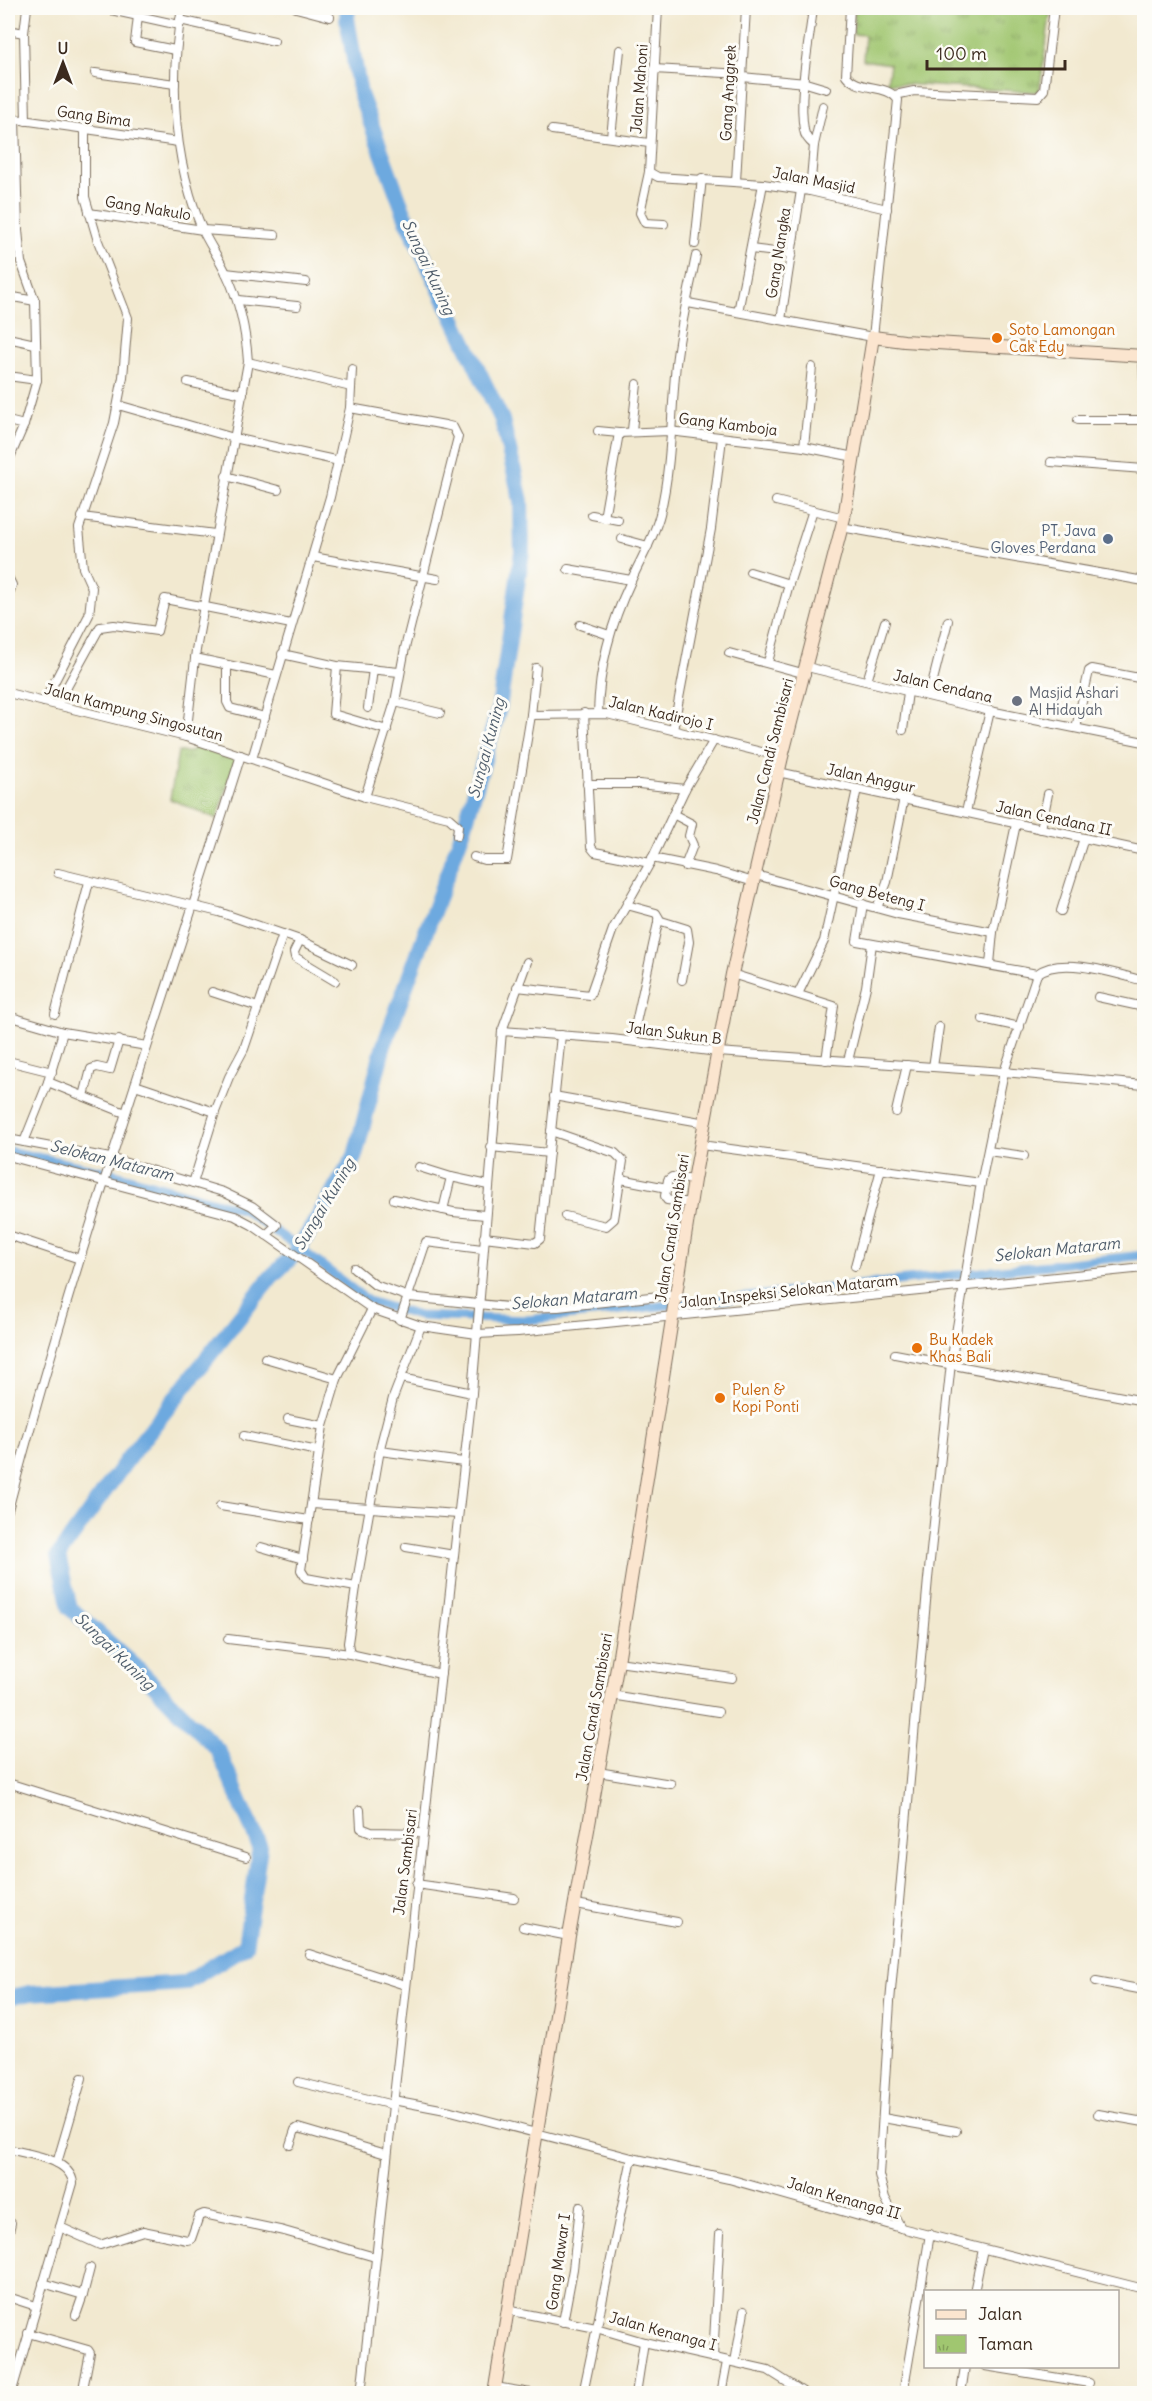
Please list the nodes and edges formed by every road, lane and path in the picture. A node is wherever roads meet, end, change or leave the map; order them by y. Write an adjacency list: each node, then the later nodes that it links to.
1 (27, 8): 14 (street)
2 (102, 8): 10 (street)
3 (182, 8): 12 (street)
4 (296, 8): 11 (street)
5 (658, 8): 18 (street, Jalan Mahoni)
6 (746, 8): 20 (street, Gang Anggrek)
7 (813, 8): 21 (street)
8 (850, 8): 24 (street)
9 (1054, 8): 24 (street)
10 (138, 16): 12 (street); 16 (street)
11 (330, 16)
12 (179, 23): 15 (street); 16 (street)
13 (8, 30): 14 (street)
14 (24, 33): 27 (street)
15 (274, 41)
16 (174, 50): 22 (street)
17 (620, 50): 30 (street)
18 (654, 69): 20 (street); 32 (street, Jalan Mahoni)
19 (95, 73): 22 (street)
20 (742, 76): 21 (street); 36 (street, Gang Anggrek)
21 (806, 83): 23 (street); 33 (street)
22 (175, 84): 31 (street)
23 (826, 88)
24 (895, 95): 39 (street)
25 (823, 106): 33 (street, Gang Nangka)
26 (11, 119): 27 (street, Gang Bima); 43 (street)
27 (26, 121): 28 (street, Gang Bima)
28 (85, 129): 31 (street, Gang Bima); 40 (street)
29 (552, 130): 30 (street)
30 (611, 137): 32 (street)
31 (178, 142): 44 (street)
32 (649, 143): 34 (street, Jalan Mahoni)
33 (814, 145): 38 (street, Gang Nangka)
34 (649, 172): 35 (street, Jalan Masjid); 41 (street, Jalan Mahoni)
35 (702, 178): 36 (street, Jalan Masjid); 46 (street)
36 (736, 181): 37 (street, Jalan Masjid)
37 (763, 184): 38 (street, Jalan Masjid); 47 (street)
38 (806, 190): 39 (street, Jalan Masjid); 48 (street, Gang Nangka)
39 (887, 210): 59 (street)
40 (89, 213): 44 (street, Gang Nakulo); 73 (street)
41 (664, 224)
42 (8, 229): 43 (street)
43 (18, 230): 54 (street)
44 (203, 230): 45 (street, Gang Nakulo); 50 (street)
45 (275, 235)
46 (695, 244)
47 (751, 249): 48 (street); 57 (street)
48 (792, 254): 58 (street, Gang Nangka)
49 (696, 256): 55 (street)
50 (226, 273): 51 (street); 53 (street)
51 (306, 282)
52 (8, 296): 54 (street)
53 (238, 300): 56 (street); 63 (street)
54 (35, 301): 61 (street)
55 (688, 303): 57 (street); 81 (street)
56 (297, 306)
57 (738, 312): 58 (street)
58 (781, 320): 59 (street)
59 (873, 337): 62 (street); 86 (street, Jalan Candi Sambisari)
60 (8, 338): 61 (street)
61 (35, 344): 67 (street)
62 (1144, 356): 69 (street)
63 (248, 362): 71 (street); 72 (street)
64 (812, 367): 85 (street)
65 (352, 369): 71 (street)
66 (8, 376): 67 (street)
67 (37, 380): 78 (street)
68 (188, 382): 72 (street)
69 (1144, 382)
70 (637, 384): 80 (street)
71 (351, 387): 74 (street)
72 (243, 394): 83 (street)
73 (118, 405): 83 (street); 96 (street)
74 (350, 408): 87 (street); 107 (street)
75 (1078, 420): 76 (street)
76 (1144, 420)
77 (8, 421): 78 (street)
78 (24, 425): 88 (street)
79 (598, 430): 82 (street, Gang Kamboja)
80 (632, 430): 81 (street, Gang Kamboja); 82 (street, Gang Kamboja)
81 (669, 431): 84 (street, Gang Kamboja); 102 (street)
82 (619, 433): 97 (street)
83 (234, 438): 87 (street); 91 (street)
84 (722, 438): 85 (street, Gang Kamboja); 147 (street)
85 (804, 447): 86 (street, Gang Kamboja)
86 (854, 457): 99 (street, Jalan Candi Sambisari)
87 (339, 461): 103 (street)
88 (8, 462)
89 (1051, 462): 90 (street)
90 (1144, 469)
91 (226, 476): 92 (street); 100 (street)
92 (278, 490)
93 (776, 501): 94 (street)
94 (813, 510): 99 (street); 111 (street)
95 (592, 515): 97 (street)
96 (82, 516): 100 (street); 135 (street)
97 (604, 518): 98 (street)
98 (618, 520)
99 (842, 523): 110 (street); 127 (street, Jalan Candi Sambisari)
100 (215, 534): 113 (street)
101 (622, 539): 102 (street)
102 (648, 546): 109 (street)
103 (313, 557): 107 (street); 116 (street)
104 (567, 569): 109 (street)
105 (750, 573): 111 (street)
106 (8, 577): 112 (street)
107 (422, 577): 108 (street); 128 (street)
108 (436, 579)
109 (631, 580): 118 (street)
110 (1144, 581)
111 (789, 584): 122 (street)
112 (8, 597)
113 (203, 606): 116 (street); 121 (street); 137 (street)
114 (948, 621): 134 (street)
115 (885, 622): 131 (street)
116 (291, 624): 120 (street)
117 (579, 626): 118 (street)
118 (609, 635): 142 (street)
119 (729, 652): 122 (street, Jalan Cendana)
120 (282, 654): 124 (street); 129 (street)
121 (195, 658): 123 (street); 149 (street)
122 (768, 662): 127 (street, Jalan Cendana)
123 (227, 665): 129 (street); 144 (street)
124 (337, 666): 126 (street); 146 (street)
125 (536, 668): 143 (street)
126 (373, 669): 128 (street); 138 (street)
127 (807, 670): 131 (street, Jalan Cendana); 153 (street, Jalan Candi Sambisari)
128 (399, 672): 136 (street)
129 (276, 675): 144 (street)
130 (1144, 680): 145 (street)
131 (867, 681): 132 (street, Jalan Cendana)
132 (908, 692): 134 (street, Jalan Cendana); 148 (street)
133 (8, 693): 135 (street, Jalan Kampung Singosutan)
134 (929, 696): 139 (street, Jalan Cendana)
135 (44, 702): 137 (street, Jalan Kampung Singosutan)
136 (395, 702): 140 (street); 146 (street)
137 (57, 705): 149 (street, Jalan Kampung Singosutan)
138 (368, 708)
139 (990, 711): 145 (street, Jalan Cendana); 162 (street)
140 (440, 713)
141 (584, 713): 142 (street, Jalan Kadirojo I); 143 (street, Jalan Kadirojo I); 156 (street)
142 (598, 713): 147 (street, Jalan Kadirojo I)
143 (531, 715): 169 (street)
144 (265, 717): 154 (street)
145 (1076, 728): 151 (street, Jalan Cendana)
146 (387, 730): 160 (street)
147 (673, 730): 150 (street, Jalan Kadirojo I)
148 (903, 730)
149 (186, 737): 152 (street, Jalan Kampung Singosutan)
150 (714, 740): 153 (street, Jalan Kadirojo I); 157 (street)
151 (1144, 742)
152 (241, 755): 154 (street, Jalan Kampung Singosutan); 178 (street)
153 (782, 757): 155 (street, Jalan Candi Sambisari)
154 (252, 759): 160 (street, Jalan Kampung Singosutan)
155 (778, 772): 158 (street, Jalan Anggur); 173 (street, Jalan Candi Sambisari)
156 (587, 784): 157 (street); 170 (street, Gang Beteng I)
157 (685, 789): 163 (street)
158 (857, 789): 161 (street, Jalan Anggur); 175 (street)
159 (1048, 794): 165 (street)
160 (365, 797): 166 (street, Jalan Kampung Singosutan)
161 (904, 798): 162 (street, Jalan Anggur); 179 (street)
162 (962, 811): 164 (street, Jalan Cendana II)
163 (674, 814): 170 (street); 171 (street)
164 (1016, 824): 165 (street, Jalan Cendana II); 182 (street)
165 (1041, 829): 167 (street, Jalan Cendana II)
166 (457, 836)
167 (1084, 837): 168 (street, Jalan Cendana II); 180 (street)
168 (1144, 851)
169 (474, 857)
170 (651, 861): 171 (street, Gang Beteng I); 177 (street)
171 (685, 866): 173 (street, Gang Beteng I)
172 (57, 873): 174 (street)
173 (755, 878): 175 (street, Gang Beteng I); 189 (street, Jalan Candi Sambisari)
174 (89, 882): 178 (street); 200 (street)
175 (833, 895): 176 (street, Gang Beteng I); 196 (street)
176 (863, 904): 179 (street, Gang Beteng I); 185 (street)
177 (627, 905): 181 (street); 194 (street)
178 (194, 907): 183 (street); 210 (street)
179 (877, 908): 182 (street, Gang Beteng I)
180 (1061, 911)
181 (658, 920): 191 (street); 209 (street)
182 (993, 932): 187 (street)
183 (283, 934): 184 (street); 198 (street)
184 (300, 940): 188 (street); 192 (street)
185 (872, 944): 187 (street); 214 (street)
186 (527, 962): 194 (street)
187 (990, 964): 190 (street)
188 (352, 965)
189 (732, 974): 196 (street); 211 (street, Jalan Candi Sambisari)
190 (1037, 974): 193 (street); 204 (street)
191 (682, 980)
192 (335, 981)
193 (1144, 981)
194 (517, 987): 205 (street)
195 (212, 992): 198 (street)
196 (798, 994): 212 (street)
197 (1098, 997): 199 (street)
198 (258, 1007): 224 (street)
199 (1144, 1008)
200 (55, 1014)
201 (8, 1016): 206 (street)
202 (983, 1019): 204 (street)
203 (939, 1027): 216 (street)
204 (1020, 1027): 217 (street)
205 (502, 1031): 207 (street, Jalan Sukun B); 232 (street)
206 (63, 1032): 208 (street); 218 (street)
207 (561, 1035): 209 (street, Jalan Sukun B); 223 (street)
208 (119, 1041): 210 (street); 222 (street)
209 (632, 1041): 211 (street, Jalan Sukun B)
210 (147, 1046): 220 (street)
211 (718, 1052): 212 (street, Jalan Sukun B); 227 (street, Jalan Candi Sambisari)
212 (826, 1060): 214 (street, Jalan Sukun B)
213 (8, 1061): 218 (street)
214 (848, 1061): 215 (street, Jalan Sukun B)
215 (906, 1065): 216 (street, Jalan Sukun B); 225 (street)
216 (933, 1067): 217 (street, Jalan Sukun B)
217 (1004, 1071): 221 (street, Jalan Sukun B); 233 (street)
218 (52, 1072): 219 (street)
219 (48, 1082): 222 (street); 230 (street)
220 (135, 1085): 224 (street); 226 (street)
221 (1144, 1085)
222 (84, 1096): 226 (street)
223 (554, 1096): 227 (street); 228 (street)
224 (214, 1112): 245 (street)
225 (896, 1112)
226 (125, 1113): 237 (street)
227 (706, 1123): 231 (street, Jalan Candi Sambisari)
228 (551, 1131): 234 (street); 242 (street)
229 (8, 1139): 230 (street)
230 (24, 1142): 237 (street)
231 (701, 1145): 239 (street); 243 (street, Jalan Candi Sambisari)
232 (491, 1147): 234 (street); 246 (street)
233 (988, 1151): 236 (street); 244 (street)
234 (549, 1153): 255 (street)
235 (8, 1156): 241 (street, Jalan Inspeksi Selokan Mataram)
236 (1024, 1156)
237 (110, 1160): 241 (street); 245 (street)
238 (419, 1167): 240 (street)
239 (880, 1169): 244 (street); 258 (street)
240 (451, 1177): 246 (street); 250 (street)
241 (104, 1178): 254 (street, Jalan Inspeksi Selokan Mataram); 257 (street)
242 (621, 1179): 247 (street); 252 (street)
243 (694, 1180): 247 (street); 249 (street, Jalan Candi Sambisari)
244 (981, 1183): 261 (street)
245 (193, 1184): 254 (street)
246 (488, 1185): 251 (street)
247 (667, 1188): 249 (street)
248 (394, 1198): 250 (street)
249 (691, 1203): 262 (street, Jalan Candi Sambisari)
250 (443, 1210): 251 (street)
251 (485, 1215): 255 (street)
252 (565, 1216)
253 (8, 1234): 257 (street)
254 (271, 1234): 265 (street, Jalan Inspeksi Selokan Mataram)
255 (484, 1237): 256 (street)
256 (482, 1249): 263 (street); 264 (street)
257 (80, 1259): 286 (street)
258 (855, 1266)
259 (354, 1268): 263 (street)
260 (1144, 1268): 261 (street, Jalan Inspeksi Selokan Mataram)
261 (965, 1283): 266 (street, Jalan Inspeksi Selokan Mataram); 272 (street)
262 (677, 1296): 264 (street); 266 (street, Jalan Candi Sambisari)
263 (407, 1301): 264 (street); 267 (street)
264 (478, 1303): 269 (street)
265 (372, 1309): 267 (street, Jalan Inspeksi Selokan Mataram); 274 (street)
266 (674, 1315): 269 (street, Jalan Inspeksi Selokan Mataram); 296 (street, Jalan Candi Sambisari)
267 (401, 1319): 268 (street, Jalan Inspeksi Selokan Mataram)
268 (421, 1326): 269 (street, Jalan Inspeksi Selokan Mataram); 273 (street)
269 (477, 1330): 275 (street, Jalan Sambisari)
270 (896, 1354): 272 (street)
271 (265, 1358): 274 (street)
272 (951, 1363): 276 (street); 321 (street)
273 (401, 1378): 275 (street); 281 (street)
274 (337, 1379): 278 (street)
275 (472, 1393): 282 (street, Jalan Sambisari)
276 (1144, 1401)
277 (288, 1419): 278 (street)
278 (323, 1426): 280 (street)
279 (244, 1436): 280 (street)
280 (318, 1451): 283 (street)
281 (380, 1451): 282 (street); 285 (street)
282 (463, 1462): 287 (street, Jalan Sambisari)
283 (312, 1504): 285 (street); 288 (street)
284 (220, 1506): 288 (street)
285 (370, 1506): 287 (street); 293 (street)
286 (8, 1510)
287 (458, 1514): 291 (street, Jalan Sambisari)
288 (309, 1520): 292 (street)
289 (261, 1547): 292 (street)
290 (406, 1547): 291 (street)
291 (454, 1555): 297 (street, Jalan Sambisari)
292 (303, 1559): 293 (street)
293 (356, 1587): 295 (street)
294 (228, 1639): 295 (street)
295 (350, 1654): 297 (street)
296 (618, 1662): 298 (street); 299 (street, Jalan Candi Sambisari)
297 (441, 1674): 305 (street, Jalan Sambisari)
298 (732, 1678)
299 (611, 1695): 300 (street); 301 (street, Jalan Candi Sambisari)
300 (718, 1713)
301 (598, 1772): 303 (street); 309 (street, Jalan Candi Sambisari)
302 (8, 1783): 306 (street)
303 (671, 1784)
304 (360, 1810): 305 (street)
305 (422, 1833): 307 (street, Jalan Sambisari)
306 (246, 1857)
307 (416, 1884): 308 (street); 315 (street, Jalan Sambisari)
308 (514, 1898)
309 (576, 1904): 310 (street); 312 (street, Jalan Candi Sambisari)
310 (677, 1922)
311 (523, 1928): 312 (street)
312 (569, 1936): 324 (street, Jalan Candi Sambisari)
313 (309, 1954): 315 (street)
314 (1096, 1981): 316 (street)
315 (405, 1985): 319 (street, Jalan Sambisari)
316 (1144, 1990)
317 (82, 2078): 329 (street)
318 (298, 2082): 319 (street, Jalan Kenanga II)
319 (393, 2102): 324 (street, Jalan Kenanga II); 327 (street, Jalan Sambisari)
320 (1098, 2114): 322 (street)
321 (883, 2118): 323 (street); 333 (street)
322 (1144, 2122)
323 (956, 2131)
324 (537, 2132): 328 (street, Jalan Kenanga II); 346 (street, Jalan Candi Sambisari)
325 (290, 2145): 327 (street)
326 (8, 2149): 329 (street)
327 (386, 2154): 338 (street, Jalan Sambisari)
328 (632, 2158): 333 (street, Jalan Kenanga II); 350 (street)
329 (57, 2163): 332 (street)
330 (580, 2207): 349 (street, Gang Mawar I)
331 (11, 2223): 336 (street)
332 (60, 2227): 338 (street); 340 (street)
333 (901, 2228): 335 (street, Jalan Kenanga II)
334 (720, 2234): 353 (street)
335 (930, 2235): 337 (street, Jalan Kenanga II); 367 (street)
336 (8, 2236)
337 (983, 2249): 341 (street, Jalan Kenanga II); 342 (street)
338 (375, 2257): 361 (street, Jalan Sambisari)
339 (90, 2268): 343 (street)
340 (43, 2283): 343 (street); 345 (street)
341 (1144, 2289)
342 (974, 2290)
343 (83, 2295): 348 (street)
344 (8, 2297): 345 (street)
345 (36, 2306): 351 (street)
346 (507, 2310): 349 (street, Jalan Kenanga I); 358 (street, Jalan Candi Sambisari)
347 (744, 2311): 354 (street)
348 (76, 2314)
349 (563, 2322): 350 (street, Jalan Kenanga I)
350 (596, 2328): 352 (street, Jalan Kenanga I); 363 (street)
351 (28, 2333): 359 (street); 360 (street)
352 (644, 2342): 353 (street, Jalan Kenanga I); 364 (street)
353 (713, 2358): 354 (street, Jalan Kenanga I)
354 (731, 2362): 365 (street); 366 (street, Jalan Kenanga I)
355 (964, 2368): 368 (street)
356 (992, 2368): 357 (street)
357 (1089, 2383)
358 (495, 2390): 362 (street)
359 (14, 2393)
360 (82, 2394)
361 (361, 2394)
362 (537, 2394)
363 (584, 2394)
364 (636, 2394)
365 (721, 2394)
366 (806, 2394)
367 (903, 2394)
368 (961, 2394)

